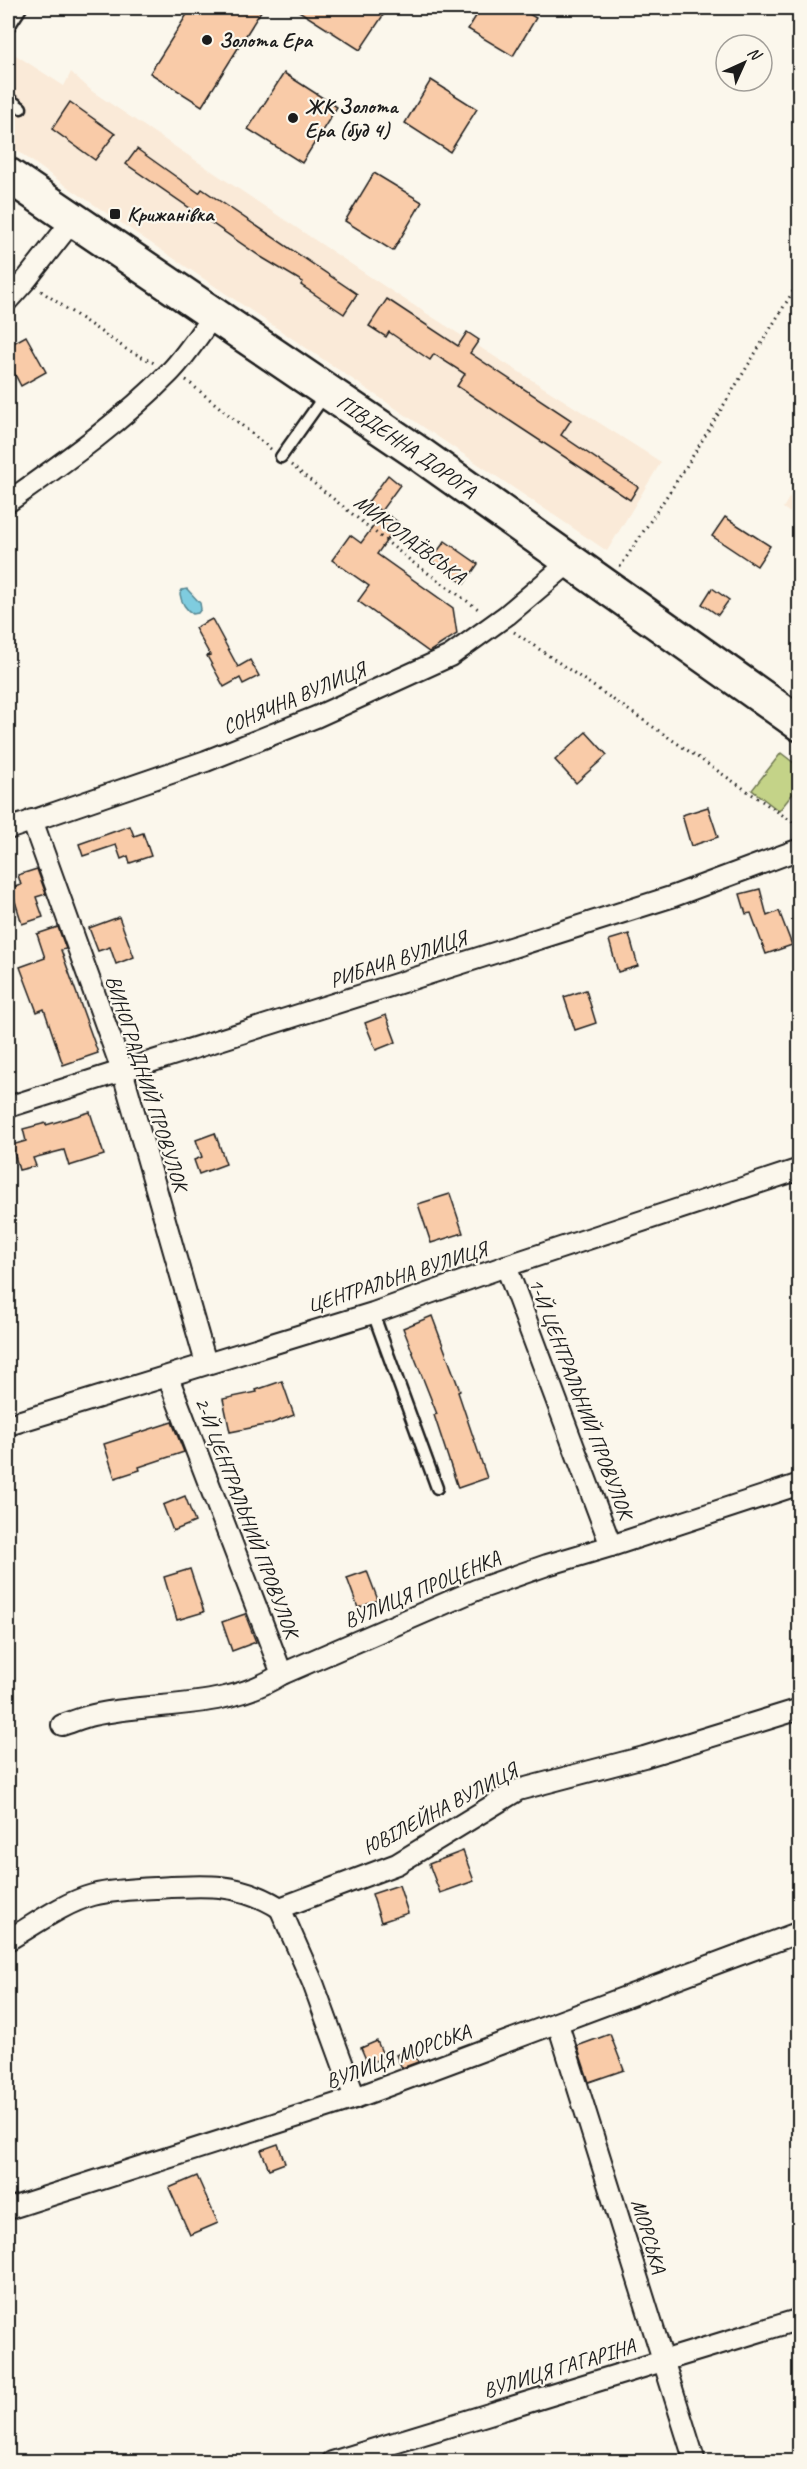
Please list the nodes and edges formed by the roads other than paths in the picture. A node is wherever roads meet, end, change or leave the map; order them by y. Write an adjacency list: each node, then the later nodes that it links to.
1 (21, 8): 2 (lane)
2 (8, 28)
3 (8, 98): 4 (lane)
4 (21, 108)
5 (8, 175): 6 (highway, ПІВДЕННА ДОРОГА)
6 (73, 220): 7 (street); 8 (highway, ПІВДЕННА ДОРОГА)
7 (8, 300)
8 (214, 315): 9 (highway, ПІВДЕННА ДОРОГА); 11 (street)
9 (327, 393): 10 (lane); 12 (highway, ПІВДЕННА ДОРОГА)
10 (281, 457)
11 (8, 502)
12 (572, 560): 13 (highway, ПІВДЕННА ДОРОГА); 14 (street, СОНЯЧНА ВУЛИЦЯ)
13 (800, 724)
14 (32, 820): 15 (street, СОНЯЧНА ВУЛИЦЯ); 17 (street, ВИНОГРАДНИЙ ПРОВУЛОК)
15 (8, 829)
16 (800, 849): 17 (street, РИБАЧА ВУЛИЦЯ)
17 (122, 1070): 18 (street, РИБАЧА ВУЛИЦЯ); 22 (street, ВИНОГРАДНИЙ ПРОВУЛОК)
18 (8, 1107)
19 (800, 1169): 20 (street, ЦЕНТРАЛЬНА ВУЛИЦЯ)
20 (506, 1266): 21 (street, ЦЕНТРАЛЬНА ВУЛИЦЯ); 27 (street, 1-Й ЦЕНТРАЛЬНИЙ ПРОВУЛОК)
21 (373, 1313): 22 (street, ЦЕНТРАЛЬНА ВУЛИЦЯ); 26 (lane)
22 (206, 1363): 23 (street, ЦЕНТРАЛЬНА ВУЛИЦЯ)
23 (168, 1377): 24 (street, ЦЕНТРАЛЬНА ВУЛИЦЯ); 28 (street, 2-Й ЦЕНТРАЛЬНИЙ ПРОВУЛОК)
24 (8, 1425)
25 (800, 1484): 27 (street, ВУЛИЦЯ ПРОЦЕНКА)
26 (437, 1488)
27 (611, 1546): 28 (street, ВУЛИЦЯ ПРОЦЕНКА)
28 (282, 1674): 30 (street, ВУЛИЦЯ ПРОЦЕНКА)
29 (800, 1709): 31 (street, ЮВІЛЕЙНА ВУЛИЦЯ)
30 (62, 1725)
31 (280, 1908): 33 (street); 35 (street)
32 (800, 1932): 34 (street, ВУЛИЦЯ МОРСЬКА)
33 (8, 1940)
34 (558, 2024): 35 (street, ВУЛИЦЯ МОРСЬКА); 38 (street, МОРСЬКА)
35 (356, 2098): 36 (street, ВУЛИЦЯ МОРСЬКА)
36 (8, 2209)
37 (800, 2319): 38 (street, ВУЛИЦЯ ГАГАРІНА)
38 (663, 2362): 39 (street, ВУЛИЦЯ ГАГАРІНА); 40 (street, МОРСЬКА)
39 (332, 2462)
40 (695, 2462)

